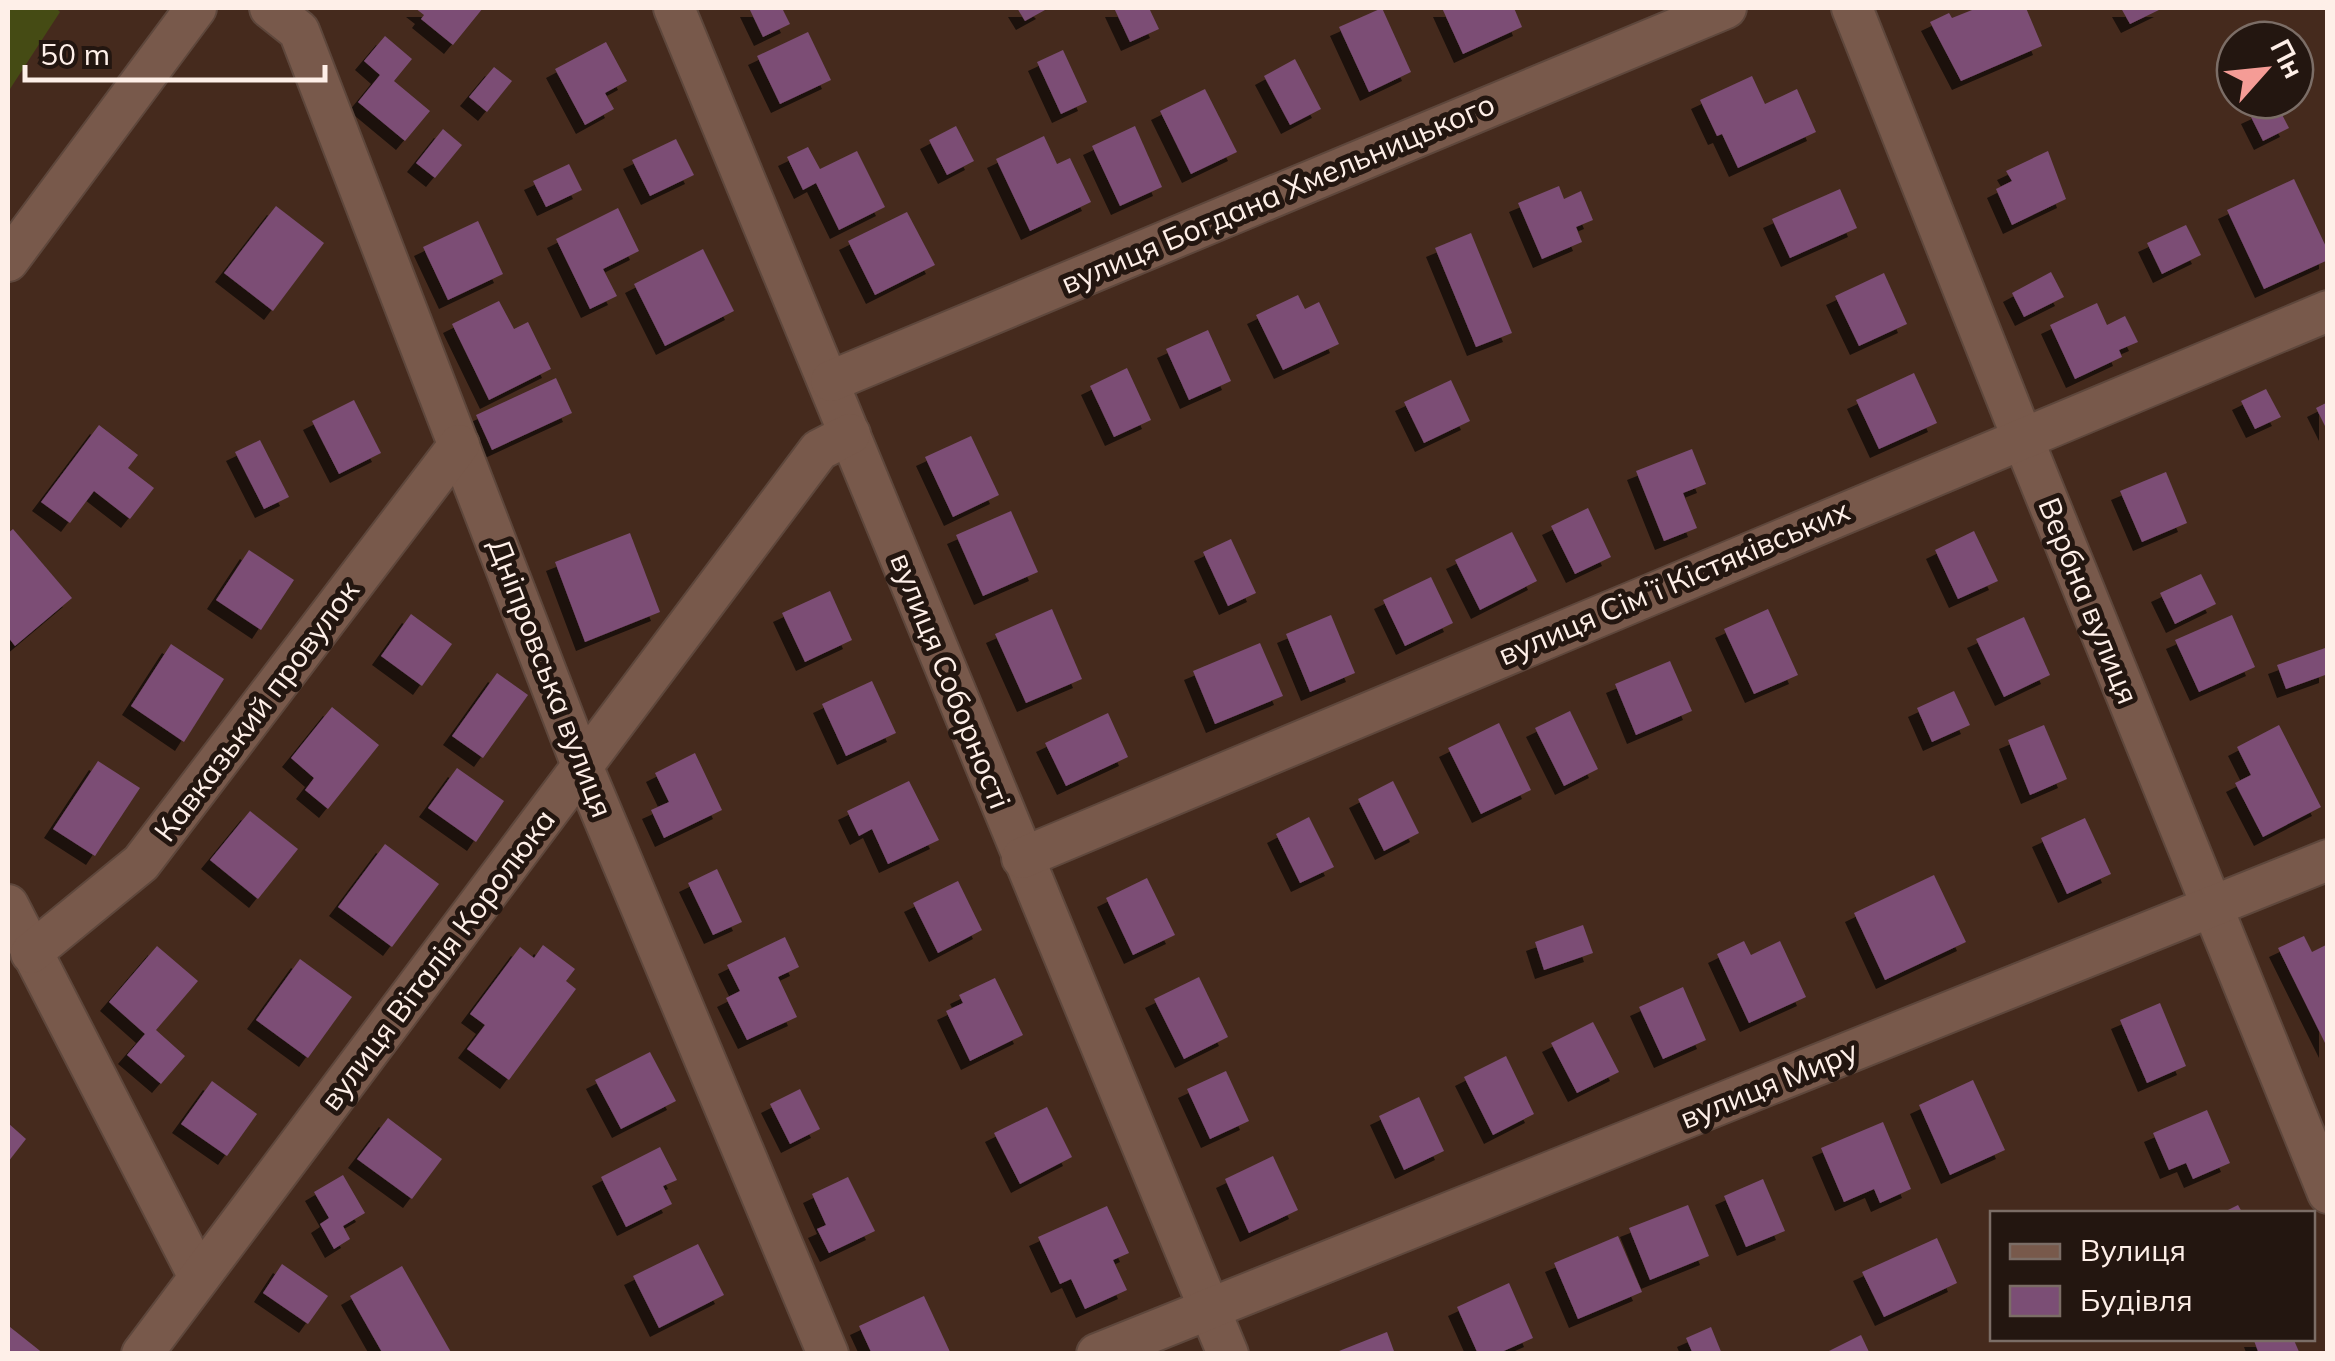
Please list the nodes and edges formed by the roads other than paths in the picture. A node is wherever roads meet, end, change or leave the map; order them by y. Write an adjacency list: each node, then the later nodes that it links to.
1 (196, 8): 6 (street)
2 (270, 8): 11 (street, Дніпровська вулиця)
3 (674, 8): 8 (street, вулиця Соборності)
4 (1726, 8): 8 (street, вулиця Богдана Хмельницького)
5 (1852, 8): 10 (street, Вербна вулиця)
6 (8, 261)
7 (2328, 311): 10 (street, вулиця Сімʼї Кістяківських)
8 (830, 382): 9 (street, вулиця Соборності)
9 (850, 434): 12 (street, вулиця Віталія Королюка); 13 (street, вулиця Соборності)
10 (2022, 437): 13 (street, вулиця Сімʼї Кістяківських); 16 (street, Вербна вулиця)
11 (459, 445): 12 (street, Дніпровська вулиця); 17 (street, Кавказький провулок)
12 (583, 768): 19 (street, вулиця Віталія Королюка); 22 (street, Дніпровська вулиця)
13 (1022, 858): 20 (street, вулиця Соборності)
14 (2328, 860): 16 (street, вулиця Миру)
15 (8, 905): 17 (street)
16 (2212, 907): 18 (street, Вербна вулиця); 20 (street, вулиця Миру)
17 (31, 953): 19 (street)
18 (2328, 1193)
19 (199, 1277): 21 (street, вулиця Віталія Королюка)
20 (1210, 1310): 23 (street, вулиця Миру); 24 (street, вулиця Соборності)
21 (142, 1354)
22 (828, 1354)
23 (1097, 1354)
24 (1228, 1354)

